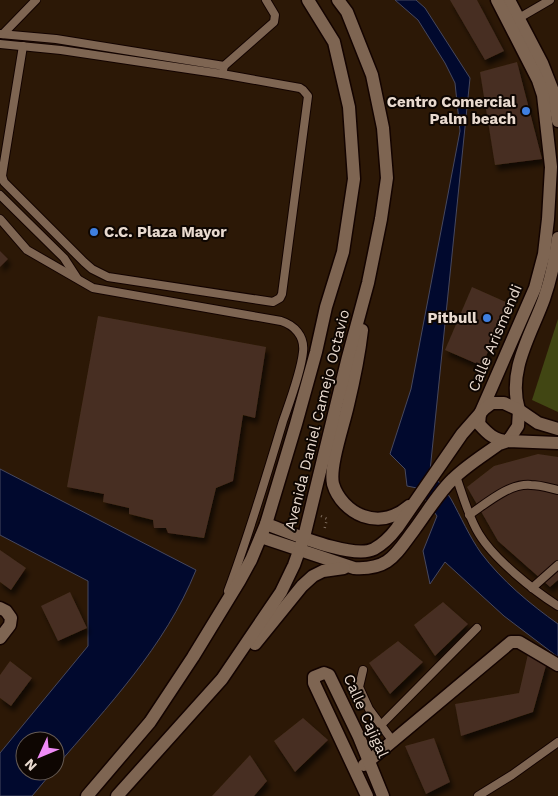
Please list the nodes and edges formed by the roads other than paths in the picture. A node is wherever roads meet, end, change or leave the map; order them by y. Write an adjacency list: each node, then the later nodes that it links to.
1 (36, 0): 9 (lane)
2 (266, 0): 12 (lane)
3 (308, 0): 31 (street, Avenida Daniel Camejo Octavio)
4 (338, 0): 21 (street, Avenida Daniel Camejo Octavio)
5 (497, 0): 13 (street, Calle Arismendi)
6 (509, 0): 8 (street, Calle Arismendi)
7 (550, 0): 8 (lane)
8 (519, 18): 13 (street, Calle Arismendi)
9 (2, 34): 12 (lane)
10 (0, 44): 11 (lane)
11 (23, 46): 12 (lane); 19 (lane)
12 (223, 70): 19 (lane)
13 (551, 92): 14 (street, Calle Arismendi); 23 (street, Calle Arismendi)
14 (558, 121)
15 (0, 195): 18 (lane)
16 (0, 219): 18 (lane)
17 (558, 238): 22 (street, Calle Arismendi)
18 (78, 279): 20 (lane)
19 (186, 289): 20 (lane)
20 (184, 303): 40 (lane)
21 (362, 306): 29 (street); 33 (street, Avenida Daniel Camejo Octavio)
22 (519, 410): 23 (street); 24 (street); 25 (street)
23 (480, 414): 25 (street); 29 (street, Calle Arismendi)
24 (558, 429)
25 (508, 440): 26 (street); 27 (street)
26 (558, 443)
27 (454, 477): 30 (lane); 36 (street)
28 (558, 490): 30 (lane)
29 (417, 499): 33 (street, Calle Arismendi)
30 (469, 515): 37 (lane)
31 (266, 524): 32 (street, Avenida Daniel Camejo Octavio); 33 (street, Calle Arismendi)
32 (261, 537): 34 (street); 40 (street, Avenida Daniel Camejo Octavio)
33 (304, 537): 34 (street, Avenida Daniel Camejo Octavio)
34 (300, 550): 36 (street); 45 (street, Avenida Daniel Camejo Octavio)
35 (558, 565): 37 (lane)
36 (354, 568): 45 (street)
37 (532, 588): 38 (lane)
38 (558, 606)
39 (0, 608): 42 (street)
40 (220, 612): 51 (street, Avenida Daniel Camejo Octavio)
41 (477, 628): 46 (lane)
42 (0, 638)
43 (558, 665): 47 (street)
44 (363, 670): 46 (lane)
45 (222, 679): 52 (street, Avenida Daniel Camejo Octavio)
46 (381, 725): 47 (lane)
47 (392, 740): 49 (street)
48 (558, 742): 55 (lane)
49 (368, 762): 50 (street); 50 (street, Calle Cajigal); 54 (street, Calle Cajigal)
50 (356, 772): 53 (street, Calle Cajigal)
51 (87, 796)
52 (117, 796)
53 (367, 796)
54 (383, 796)
55 (478, 796)

